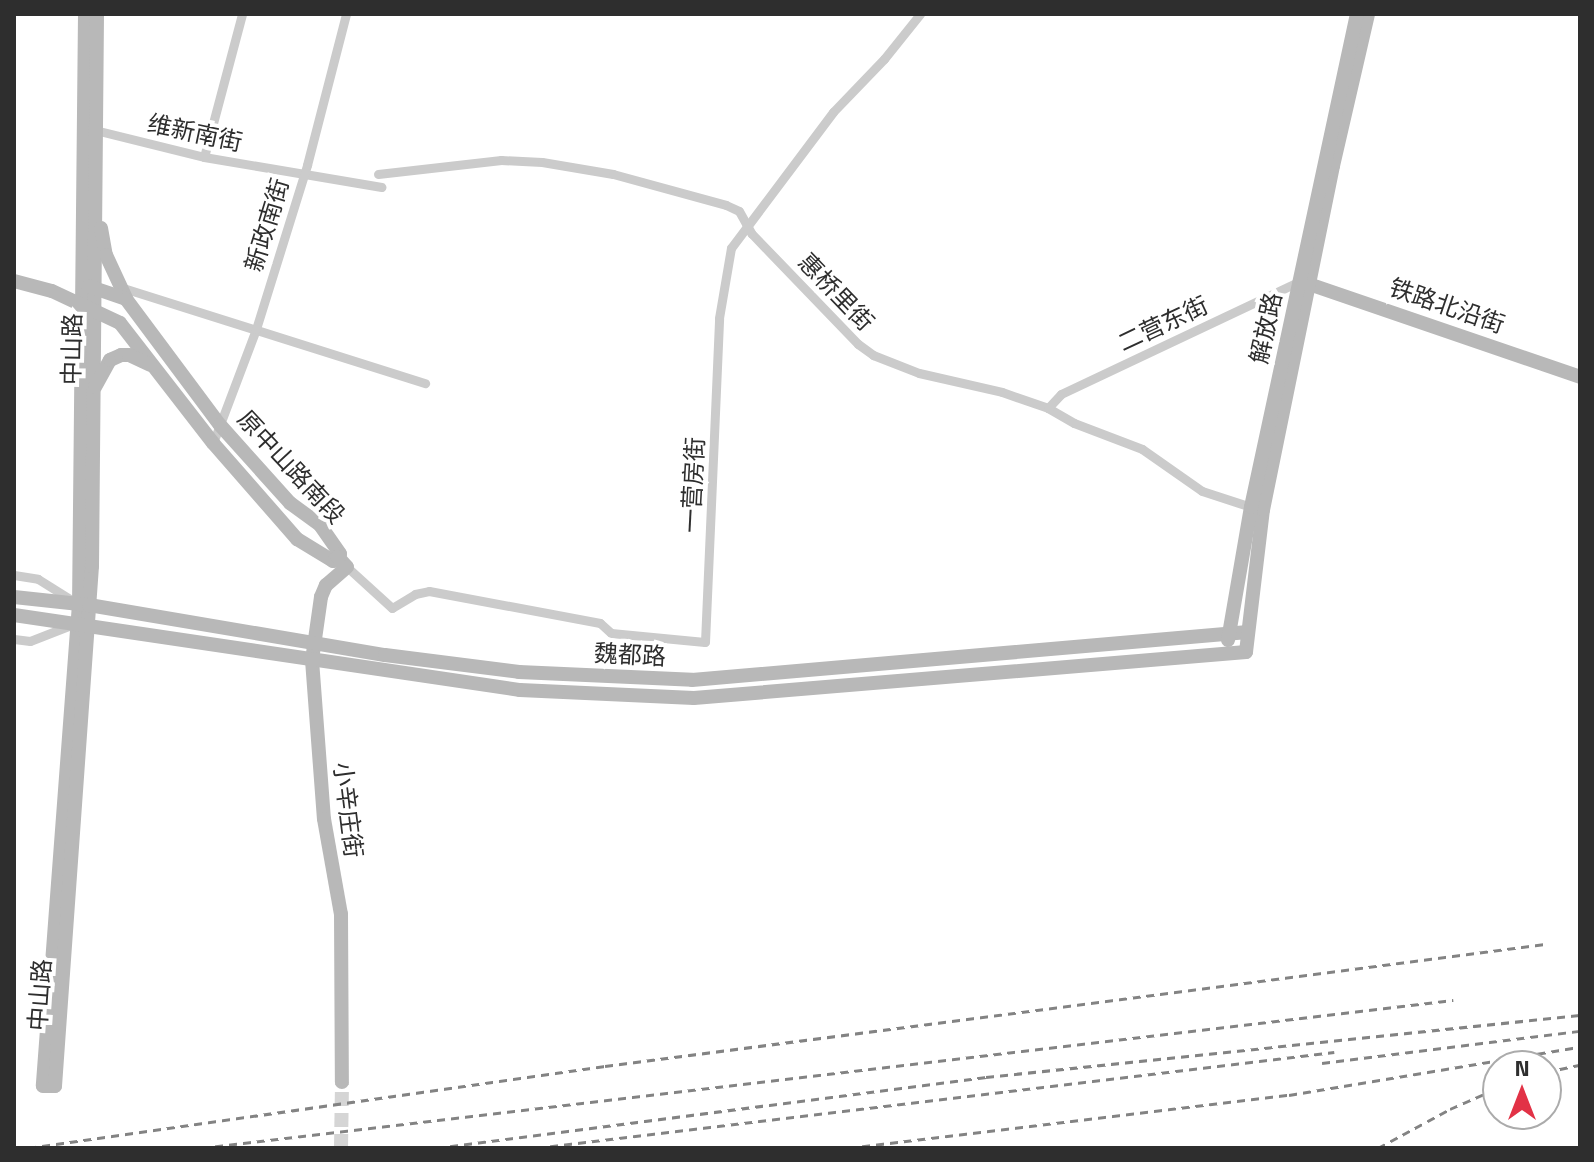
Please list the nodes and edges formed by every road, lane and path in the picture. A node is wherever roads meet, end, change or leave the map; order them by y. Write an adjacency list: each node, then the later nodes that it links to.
1 (85, 14): 17 (main road, 中山路)
2 (97, 14): 8 (main road, 中山路)
3 (242, 14): 9 (street)
4 (346, 14): 11 (street, 新政南街)
5 (920, 14): 14 (street, 一营房街)
6 (1357, 14): 16 (main road, 解放路)
7 (1368, 14): 16 (main road, 解放路)
8 (95, 130): 9 (street, 维新南街); 13 (main road, 中山路)
9 (204, 157): 11 (street, 维新南街)
10 (378, 174): 14 (street, 惠桥里街)
11 (304, 175): 12 (street, 维新南街); 22 (street, 新政南街)
12 (381, 187)
13 (94, 191): 17 (main road, 中山路); 19 (main road)
14 (746, 225): 27 (street, 惠桥里街); 31 (street, 一营房街)
15 (14, 281): 18 (main road, 原中山路南段)
16 (1305, 282): 24 (main road, 铁路北沿街); 27 (street, 二营东街); 30 (main road, 解放路)
17 (88, 286): 18 (main road); 19 (main road); 20 (main road, 中山路); 21 (main road, 中山路)
18 (52, 291): 20 (main road, 原中山路南段)
19 (122, 292): 22 (street); 28 (main road, 原中山路南段)
20 (81, 302): 21 (main road, 原中山路南段); 34 (main road, 中山路)
21 (95, 311): 23 (main road, 原中山路南段); 26 (main road, 中山路)
22 (256, 329): 25 (street); 28 (street, 新政南街)
23 (150, 365): 26 (main road); 29 (main road, 原中山路南段)
24 (1580, 377)
25 (425, 383)
26 (94, 391): 34 (main road, 中山路)
27 (1048, 408): 30 (street, 惠桥里街)
28 (220, 425): 29 (street, 新政南街); 31 (main road, 原中山路南段)
29 (213, 443): 31 (main road, 原中山路南段)
30 (1257, 508): 37 (main road, 解放路); 38 (main road, 解放路)
31 (342, 562): 40 (main road, 小辛庄街)
32 (14, 575): 34 (street)
33 (14, 597): 34 (main road, 魏都路)
34 (84, 605): 36 (main road, 中山路); 40 (main road, 魏都路)
35 (14, 615): 36 (main road, 魏都路)
36 (83, 623): 36 (main road, 中山路); 39 (street); 43 (main road, 魏都路)
37 (1248, 632): 38 (main road, 魏都路); 41 (main road, 解放路)
38 (1229, 633): 40 (main road, 魏都路); 42 (main road, 解放路)
39 (14, 639)
40 (314, 643): 43 (main road, 小辛庄街)
41 (1246, 652): 42 (main road, 魏都路)
42 (1227, 653): 43 (main road, 魏都路)
43 (312, 660): 44 (main road, 小辛庄街)
44 (342, 1082)

